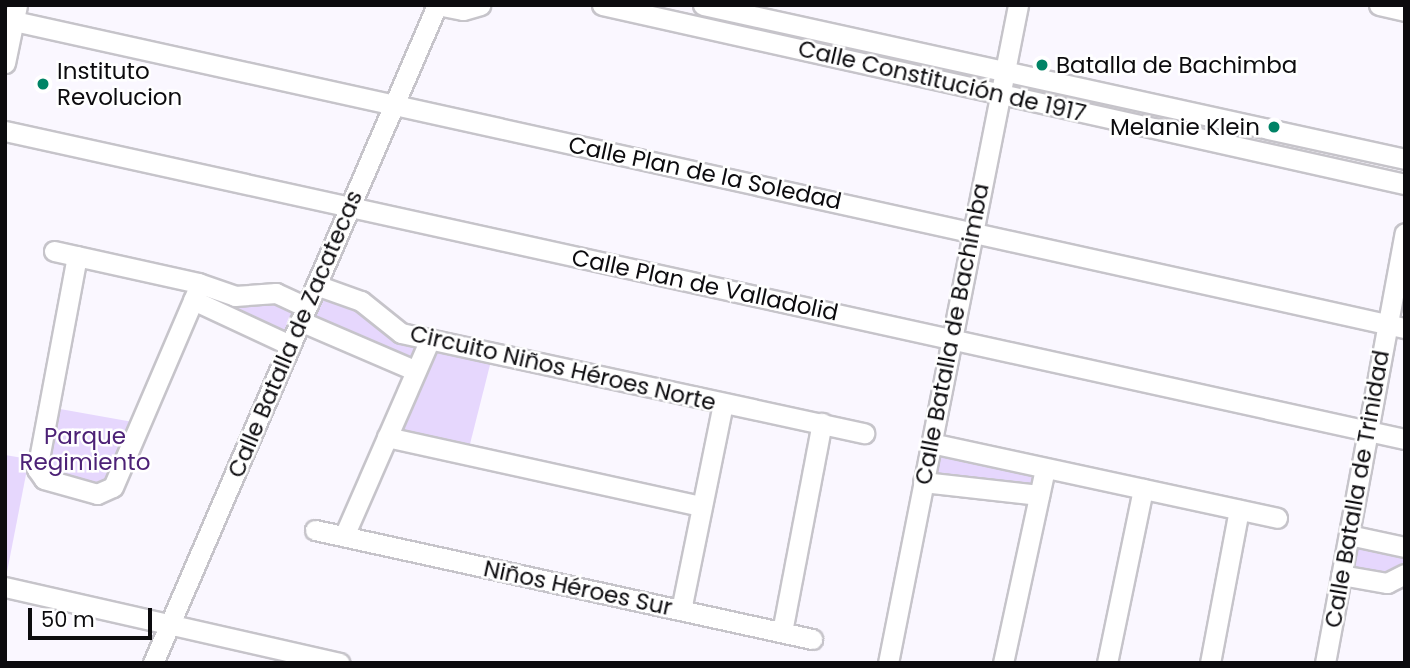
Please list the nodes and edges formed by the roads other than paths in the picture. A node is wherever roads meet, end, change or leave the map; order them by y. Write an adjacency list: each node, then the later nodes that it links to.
1 (437, 5): 2 (street); 12 (street, Calle Batalla de Zacatecas)
2 (480, 5)
3 (602, 5): 11 (street, Calle Constitución de 1917)
4 (703, 5): 10 (street, Calle Constitución de 1917)
5 (1018, 5): 10 (street, Calle Batalla de Bachimba)
6 (1379, 5): 7 (street)
7 (1405, 11)
8 (12, 15): 9 (street); 12 (street, Calle Plan de la Soledad)
9 (5, 63)
10 (1004, 71): 11 (street, Calle Batalla de Bachimba); 14 (street, Calle Constitución de 1917)
11 (1000, 94): 15 (street, Calle Constitución de 1917); 17 (street, Calle Batalla de Bachimba)
12 (394, 104): 16 (street, Calle Batalla de Zacatecas); 17 (street, Calle Plan de la Soledad)
13 (5, 131): 16 (street, Calle Plan de Valladolid)
14 (1405, 159)
15 (1405, 184)
16 (349, 207): 21 (street, Calle Batalla de Zacatecas); 26 (street, Calle Plan de Valladolid)
17 (972, 232): 24 (street, Calle Plan de la Soledad); 26 (street, Calle Batalla de Bachimba)
18 (1405, 233): 24 (street, Calle Batalla de Trinidad)
19 (54, 251): 20 (street)
20 (77, 256): 22 (street); 22 (street)
21 (316, 285): 23 (street, Calle Batalla de Zacatecas); 25 (street, Circuito Niños Héroes Norte)
22 (196, 292): 23 (street, Circuito Niños Héroes Norte); 27 (street)
23 (303, 314): 27 (street, Calle Batalla de Zacatecas); 28 (street, Circuito Niños Héroes Norte)
24 (1396, 326): 31 (street, Calle Batalla de Trinidad)
25 (430, 339): 28 (street); 29 (street, Circuito Niños Héroes Norte)
26 (951, 340): 31 (street, Calle Plan de Valladolid); 35 (street, Calle Batalla de Bachimba)
27 (290, 345): 51 (street, Calle Batalla de Zacatecas)
28 (416, 371): 33 (street)
29 (723, 404): 30 (street, Circuito Niños Héroes Norte); 40 (street)
30 (822, 423): 32 (street, Circuito Niños Héroes Norte); 52 (street)
31 (1368, 431): 34 (street, Calle Plan de Valladolid); 44 (street, Calle Batalla de Trinidad)
32 (864, 433)
33 (387, 437): 40 (street); 45 (street)
34 (1405, 439)
35 (931, 443): 36 (street); 37 (street, Calle Batalla de Bachimba)
36 (1045, 468): 38 (street); 39 (street)
37 (923, 482): 39 (street); 56 (street, Calle Batalla de Bachimba)
38 (1143, 489): 41 (street); 58 (street)
39 (1039, 495): 57 (street)
40 (702, 506): 50 (street)
41 (1239, 510): 42 (street); 59 (street)
42 (1277, 518)
43 (315, 530): 45 (street, Niños Héroes Sur)
44 (1349, 535): 46 (street); 48 (street, Calle Batalla de Trinidad)
45 (344, 536): 50 (street, Niños Héroes Sur)
46 (1405, 547)
47 (1405, 574): 48 (street)
48 (1342, 575): 60 (street, Calle Batalla de Trinidad)
49 (5, 587): 51 (street)
50 (681, 610): 52 (street, Niños Héroes Sur)
51 (170, 624): 54 (street, Calle Batalla de Zacatecas); 55 (street)
52 (782, 632): 53 (street, Niños Héroes Sur)
53 (812, 639)
54 (153, 663)
55 (339, 663)
56 (888, 663)
57 (1003, 663)
58 (1107, 663)
59 (1210, 663)
60 (1325, 663)

